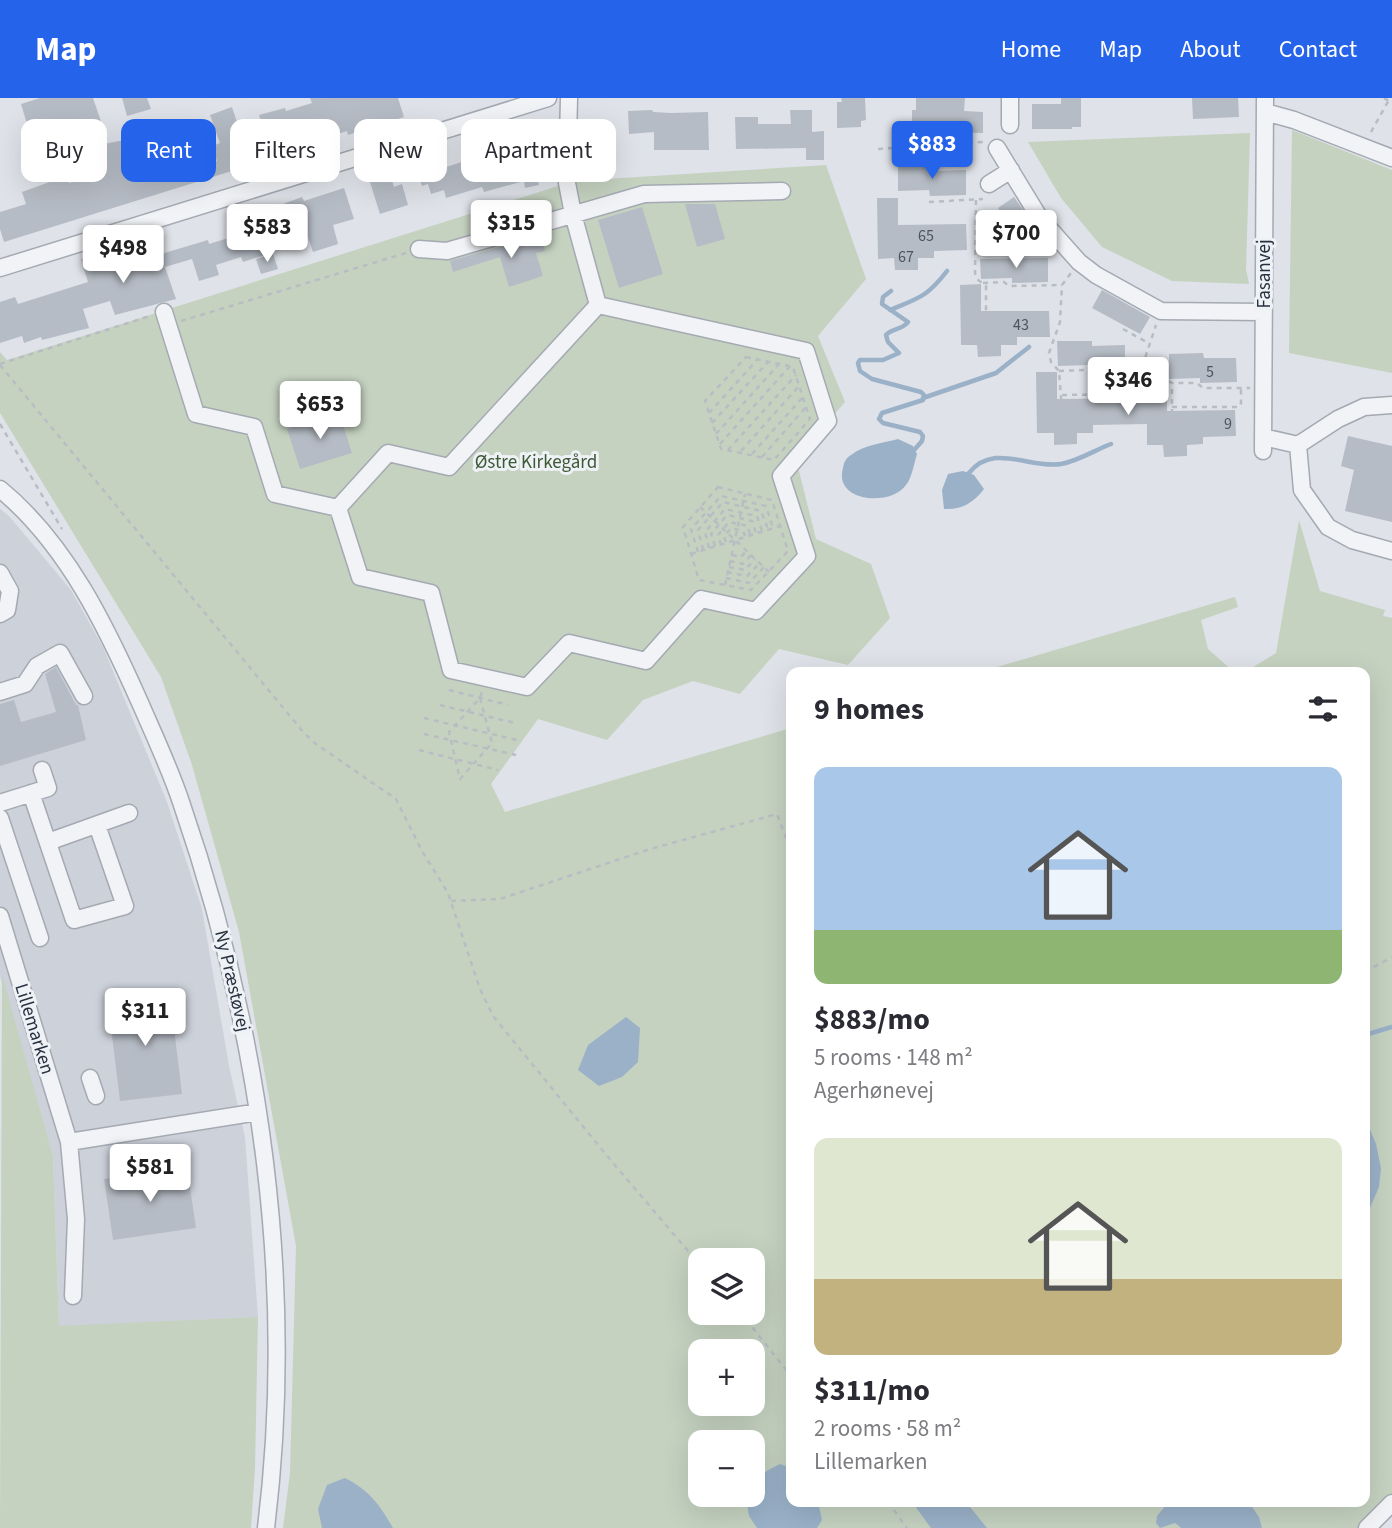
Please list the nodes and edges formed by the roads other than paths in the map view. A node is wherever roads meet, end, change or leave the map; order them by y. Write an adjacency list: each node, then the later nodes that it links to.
1 (548, 98): 13 (street)
2 (569, 98): 11 (street)
3 (1010, 98): 5 (street)
4 (1265, 105): 7 (street); 15 (street, Fasanvej)
5 (1010, 125)
6 (998, 148): 8 (street)
7 (1392, 159)
8 (1010, 170): 10 (street); 15 (street)
9 (782, 191): 11 (street)
10 (987, 192)
11 (573, 214): 12 (street); 14 (street)
12 (419, 249)
13 (0, 268)
14 (598, 305): 20 (street); 20 (street)
15 (1264, 312): 18 (street, Fasanvej)
16 (166, 318): 20 (street)
17 (1392, 405): 18 (street)
18 (1298, 445): 21 (street)
19 (0, 489): 37 (street, Ny Præstøvej)
20 (338, 508)
21 (1392, 551)
22 (0, 573): 23 (street)
23 (0, 614)
24 (0, 692): 25 (street)
25 (84, 696)
26 (42, 770): 27 (street)
27 (31, 793): 28 (street); 32 (street)
28 (0, 803)
29 (129, 813): 31 (street)
30 (0, 818): 34 (street)
31 (97, 825): 32 (street); 32 (street)
32 (48, 842)
33 (0, 916): 38 (street, Lillemarken)
34 (40, 938)
35 (90, 1078): 36 (street)
36 (96, 1096)
37 (258, 1112): 38 (street); 41 (street, Ny Præstøvej)
38 (69, 1142): 39 (street, Lillemarken)
39 (73, 1296)
40 (1392, 1503): 42 (street)
41 (266, 1528)
42 (1367, 1528)

